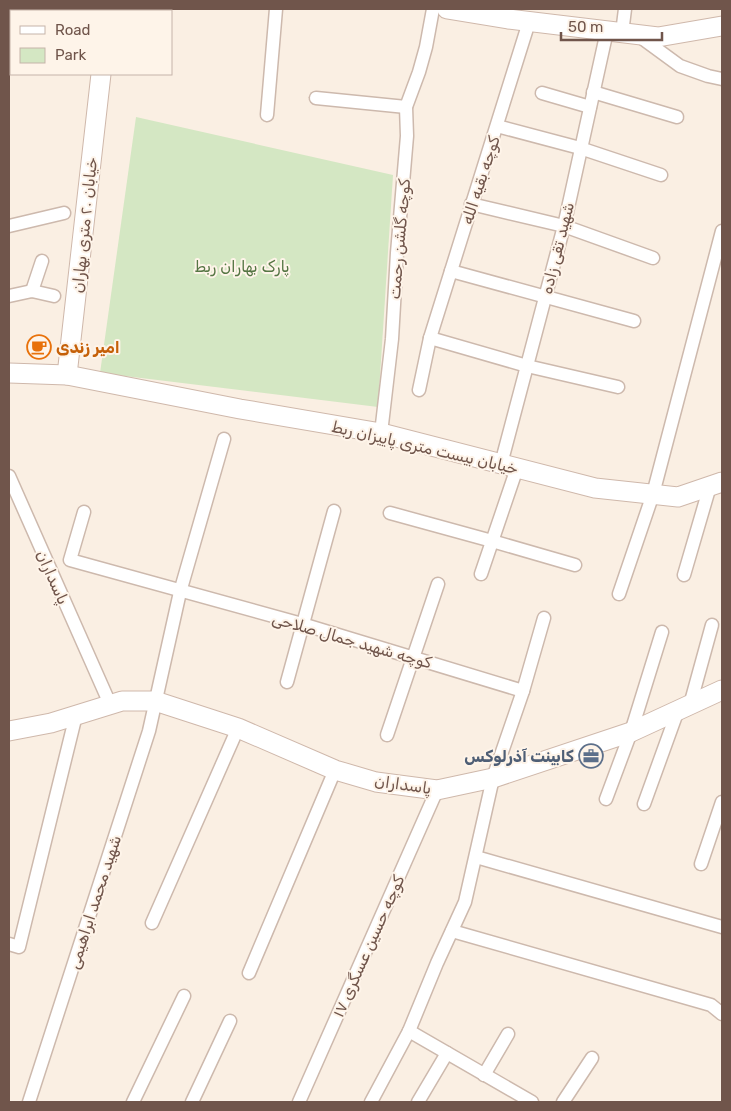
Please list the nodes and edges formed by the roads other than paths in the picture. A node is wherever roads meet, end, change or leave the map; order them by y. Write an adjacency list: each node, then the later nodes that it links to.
1 (276, 9): 16 (street)
2 (433, 9): 14 (street, کوچه گلشن رحمت)
3 (447, 9): 5 (street)
4 (625, 9): 8 (street, شهید تقی زاده)
5 (469, 11): 6 (street)
6 (529, 22): 8 (street); 18 (street, کوچه بقیه الله)
7 (722, 26): 8 (street)
8 (622, 33): 10 (street); 11 (street, شهید تقی زاده)
9 (101, 75): 37 (street, خیابان ۲۰ متری بهاران)
10 (722, 79)
11 (593, 92): 15 (street, شهید تقی زاده); 17 (street)
12 (542, 93): 15 (street)
13 (316, 98): 14 (street)
14 (406, 107): 40 (street, کوچه گلشن رحمت)
15 (590, 107): 19 (street, شهید تقی زاده)
16 (267, 115)
17 (677, 117)
18 (498, 126): 19 (street); 21 (street, کوچه بقیه الله)
19 (580, 148): 20 (street); 24 (street, شهید تقی زاده)
20 (661, 175)
21 (471, 204): 24 (street); 28 (street, کوچه بقیه الله)
22 (64, 213): 23 (street)
23 (9, 226)
24 (564, 226): 26 (street); 32 (street, شهید تقی زاده)
25 (722, 231): 45 (street)
26 (653, 258)
27 (42, 261): 29 (street)
28 (450, 271): 32 (street); 34 (street, کوچه بقیه الله)
29 (32, 291): 30 (street); 31 (street)
30 (9, 296)
31 (54, 296)
32 (545, 298): 33 (street); 35 (street, شهید تقی زاده)
33 (634, 321)
34 (430, 338): 35 (street); 39 (street, کوچه بقیه الله)
35 (527, 366): 38 (street); 42 (street, شهید تقی زاده)
36 (9, 373): 37 (street, خیابان بیست متری پاییزان ربط)
37 (67, 375): 40 (street, خیابان بیست متری پاییزان ربط)
38 (618, 387)
39 (419, 390)
40 (381, 433): 42 (street, خیابان بیست متری پاییزان ربط)
41 (224, 439): 54 (street, شهید محمد ابراهیمی)
42 (509, 466): 45 (street, خیابان بیست متری پاییزان ربط); 49 (street, شهید تقی زاده)
43 (9, 476): 65 (street, پاسداران)
44 (716, 484): 45 (street, خیابان بیست متری پاییزان ربط); 52 (street)
45 (653, 494): 55 (street)
46 (334, 511): 57 (street)
47 (84, 512): 54 (street, کوچه شهید جمال صلاحی)
48 (390, 513): 49 (street)
49 (492, 541): 50 (street); 51 (street, شهید تقی زاده)
50 (575, 565)
51 (480, 574)
52 (684, 576)
53 (438, 584): 60 (street)
54 (180, 592): 57 (street, کوچه شهید جمال صلاحی); 64 (street, شهید محمد ابراهیمی)
55 (619, 594)
56 (544, 618): 63 (street)
57 (302, 624): 60 (street, کوچه شهید جمال صلاحی); 61 (street)
58 (712, 624): 66 (street)
59 (662, 632): 70 (street)
60 (413, 658): 63 (street, کوچه شهید جمال صلاحی); 71 (street)
61 (287, 682)
62 (722, 690): 66 (street, پاسداران)
63 (523, 691): 73 (street)
64 (154, 701): 65 (street, پاسداران); 68 (street, پاسداران); 93 (street, شهید محمد ابراهیمی)
65 (110, 704): 67 (street, پاسداران)
66 (684, 707): 70 (street, پاسداران); 77 (street)
67 (76, 715): 69 (street, پاسداران); 83 (street)
68 (238, 728): 72 (street, پاسداران); 80 (street)
69 (9, 731)
70 (631, 732): 73 (street, پاسداران); 75 (street)
71 (388, 735)
72 (335, 770): 74 (street, پاسداران); 84 (street)
73 (494, 778): 74 (street, پاسداران); 78 (street)
74 (437, 790): 96 (street, کوچه حسین عسگری ۱۷)
75 (606, 799)
76 (722, 802): 79 (street)
77 (644, 804)
78 (476, 857): 81 (street); 82 (street)
79 (702, 864)
80 (152, 923)
81 (722, 927)
82 (452, 931): 86 (street); 88 (street)
83 (14, 945)
84 (249, 973)
85 (184, 996): 94 (street)
86 (722, 1014)
87 (230, 1021): 95 (street)
88 (409, 1031): 90 (street); 97 (street)
89 (508, 1034): 92 (street)
90 (447, 1053): 92 (street); 98 (street)
91 (592, 1058): 100 (street)
92 (484, 1075): 99 (street)
93 (29, 1102)
94 (133, 1102)
95 (192, 1102)
96 (299, 1102)
97 (371, 1102)
98 (418, 1102)
99 (532, 1102)
100 (563, 1102)

